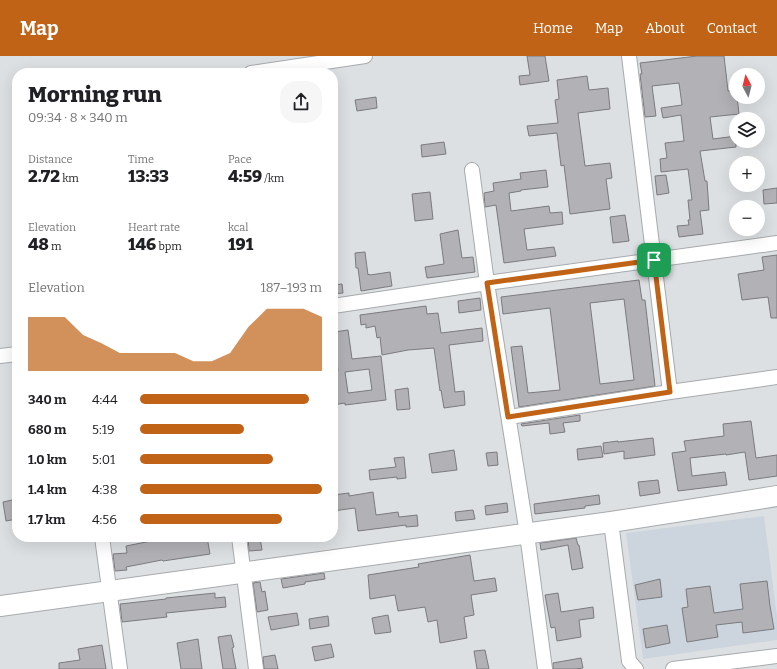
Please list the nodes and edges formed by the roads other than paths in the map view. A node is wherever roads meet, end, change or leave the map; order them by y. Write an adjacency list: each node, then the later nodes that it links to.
1 (365, 56): 3 (street)
2 (629, 56): 6 (street)
3 (285, 68)
4 (472, 170): 7 (street)
5 (777, 243): 6 (street)
6 (654, 260): 7 (street); 12 (street)
7 (487, 283): 8 (street); 13 (street)
8 (338, 305)
9 (12, 355): 10 (street)
10 (0, 356)
11 (777, 377): 12 (street)
12 (670, 392): 13 (street)
13 (508, 417): 16 (street)
14 (777, 496): 15 (main road)
15 (610, 522): 16 (main road); 27 (street)
16 (527, 534): 19 (main road); 26 (street)
17 (103, 542): 20 (street)
18 (240, 542): 19 (street)
19 (244, 572): 20 (main road); 25 (street)
20 (109, 590): 21 (main road); 24 (street)
21 (0, 606)
22 (777, 656): 23 (street)
23 (711, 667): 28 (street)
24 (120, 669)
25 (256, 669)
26 (546, 669)
27 (636, 669)
28 (673, 669)

